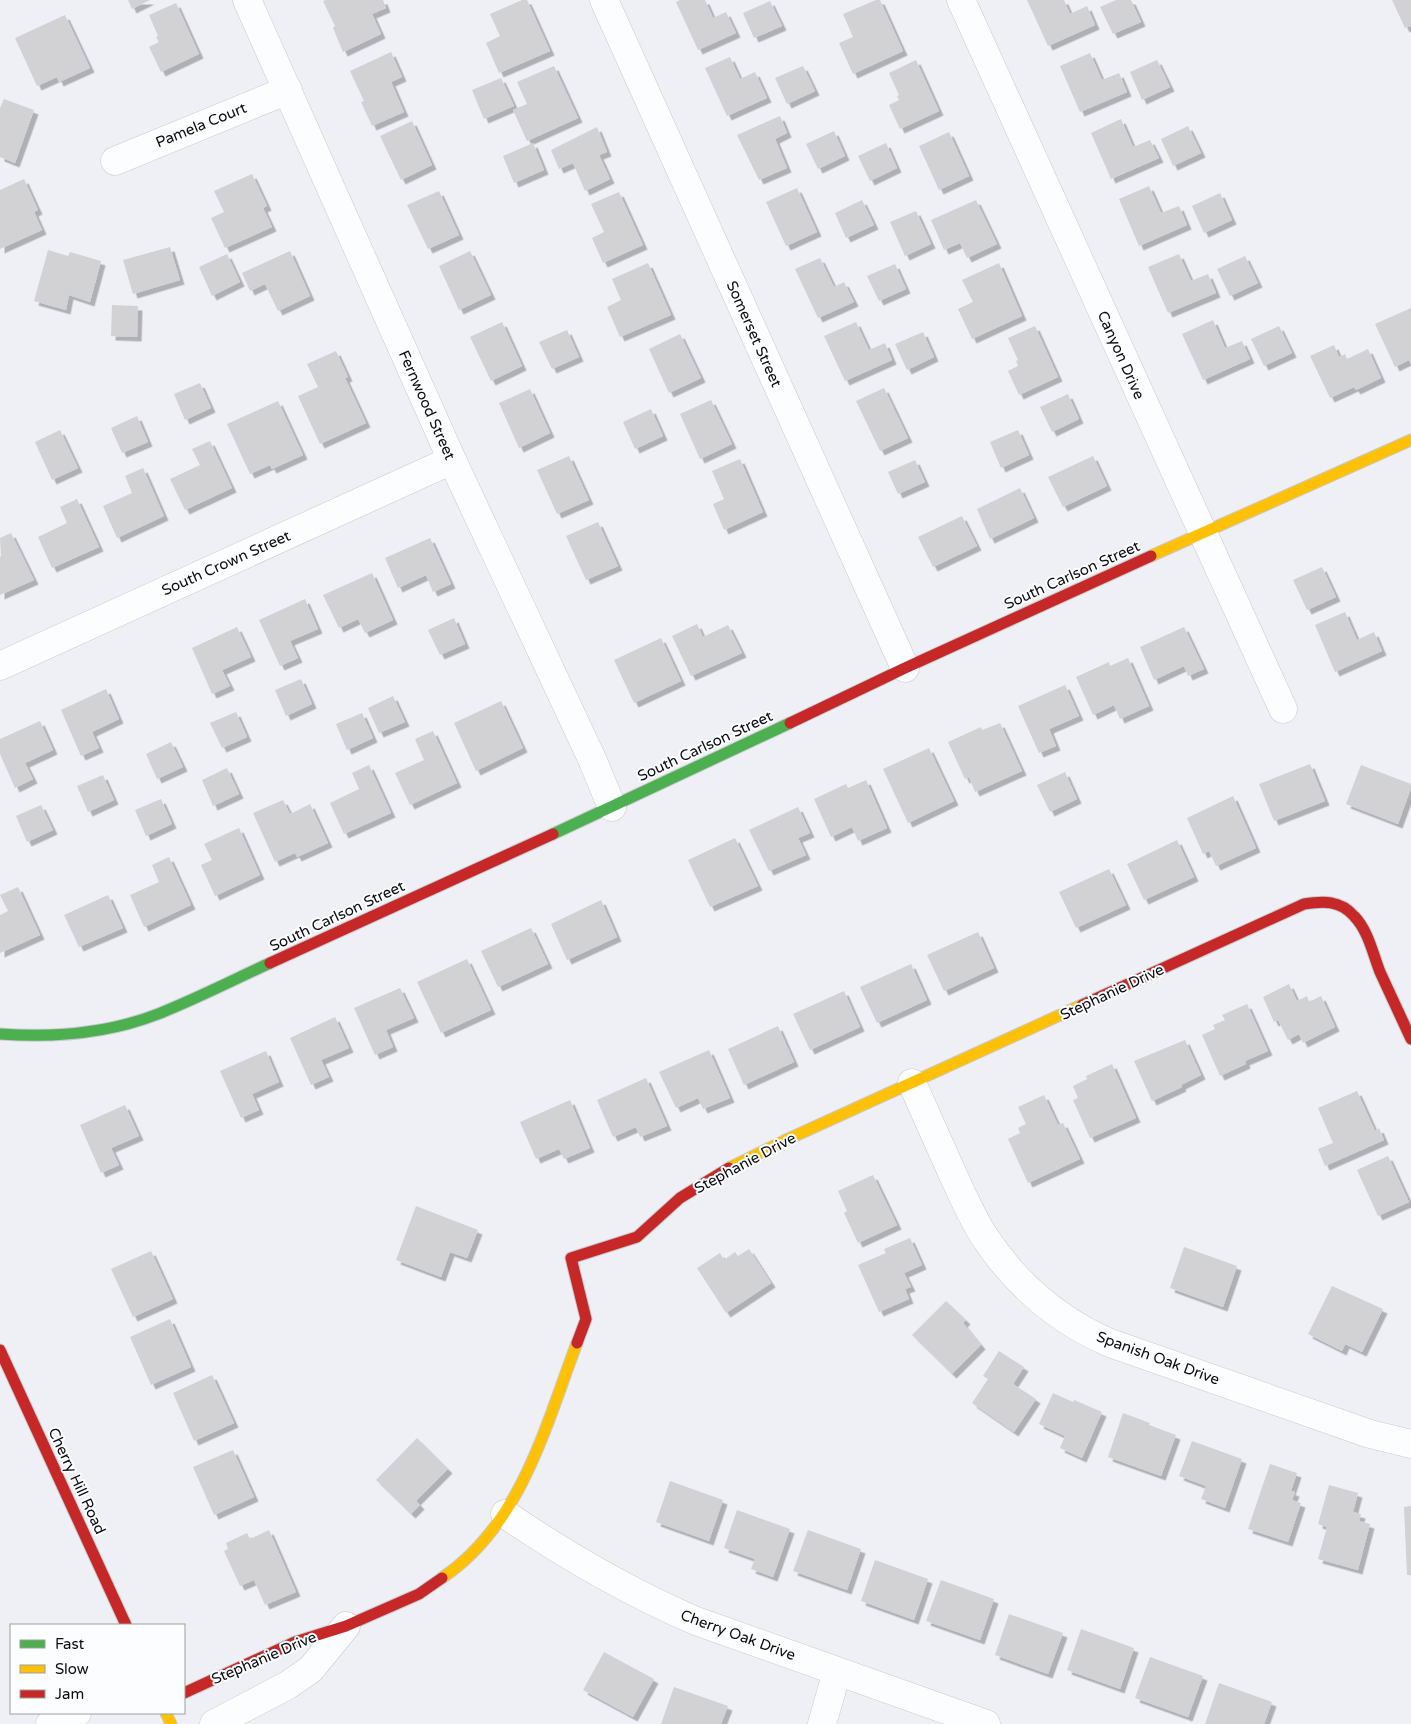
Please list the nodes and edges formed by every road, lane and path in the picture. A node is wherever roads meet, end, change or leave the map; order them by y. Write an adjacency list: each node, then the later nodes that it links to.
1 (247, 0): 4 (street, Fernwood Street)
2 (604, 0): 10 (street, Somerset Street)
3 (961, 0): 8 (street, Canyon Drive)
4 (288, 90): 5 (street, Pamela Court); 7 (street, Fernwood Street)
5 (115, 161)
6 (1411, 440): 8 (street, South Carlson Street)
7 (452, 460): 9 (street, South Crown Street); 12 (street, Fernwood Street)
8 (1202, 533): 10 (street, South Carlson Street); 11 (street, Canyon Drive)
9 (0, 666)
10 (905, 668): 12 (street, South Carlson Street)
11 (1283, 709)
12 (612, 807): 13 (street, South Carlson Street)
13 (0, 1034)
14 (1411, 1039): 15 (street, Stephanie Drive)
15 (912, 1083): 17 (street, Spanish Oak Drive); 18 (street, Stephanie Drive)
16 (0, 1350): 19 (street, Cherry Hill Road)
17 (1411, 1444)
18 (505, 1514): 20 (street, Stephanie Drive); 21 (street, Cherry Oak Drive)
19 (126, 1624)
20 (346, 1626): 22 (street, Stephanie Drive); 25 (street, Stephanie Drive)
21 (838, 1672): 26 (street); 27 (street, Cherry Oak Drive)
22 (185, 1692)
23 (75, 1714): 24 (street)
24 (50, 1724)
25 (214, 1724)
26 (822, 1724)
27 (986, 1724)

